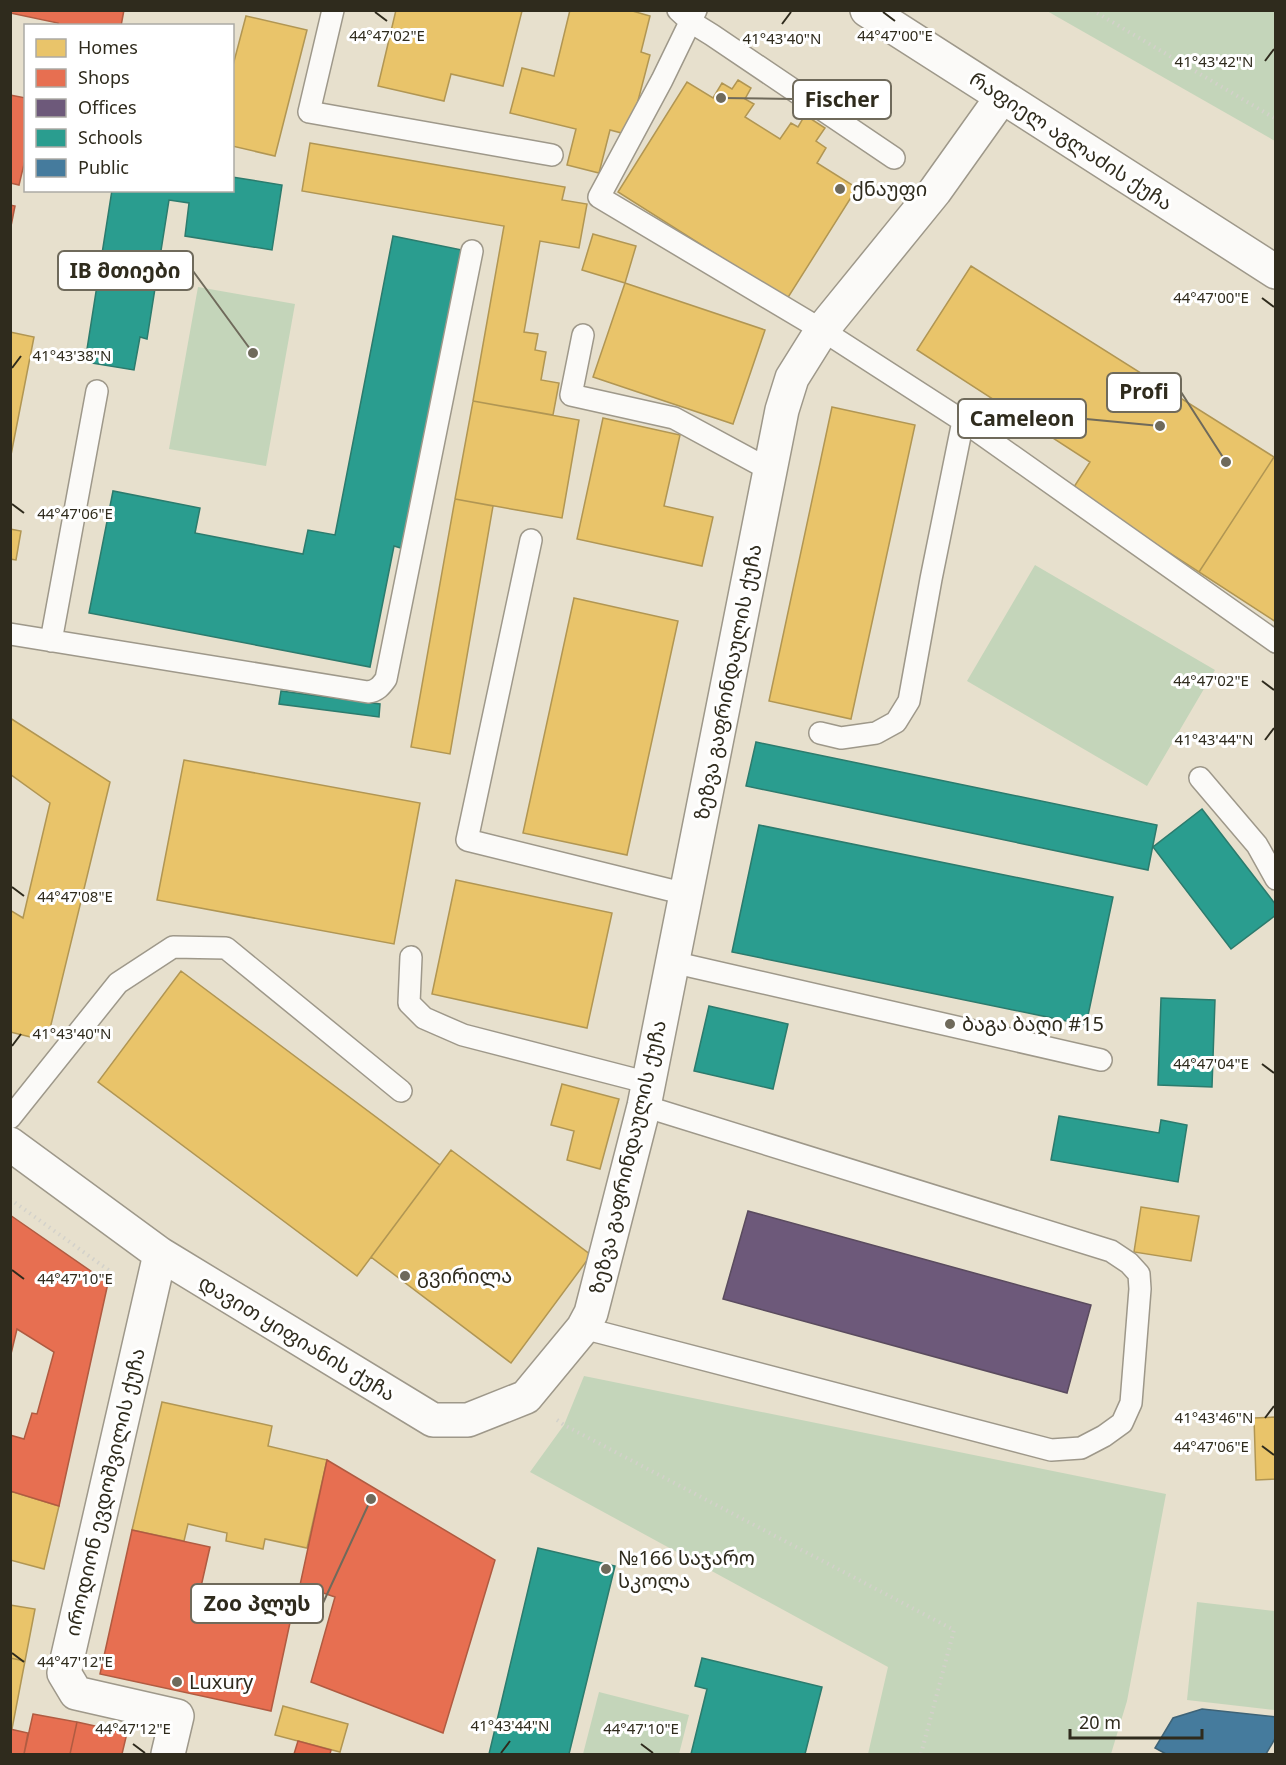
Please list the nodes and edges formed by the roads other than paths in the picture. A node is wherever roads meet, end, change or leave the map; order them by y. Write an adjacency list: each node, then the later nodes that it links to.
1 (333, 10): 5 (lane)
2 (867, 10): 4 (street, რაფიელ აგლაძის ქუჩა)
3 (688, 14): 6 (lane); 9 (lane)
4 (1002, 97): 8 (street, რაფიელ აგლაძის ქუჩა); 9 (street, ზეზვა გაფრინდაულის ქუჩა)
5 (552, 155)
6 (894, 158)
7 (472, 252): 16 (lane)
8 (1275, 272)
9 (822, 330): 12 (lane); 13 (street, ზეზვა გაფრინდაულის ქუჩა)
10 (583, 335): 13 (lane)
11 (97, 390): 16 (lane)
12 (963, 421): 17 (lane); 18 (lane)
13 (770, 470): 21 (street, ზეზვა გაფრინდაულის ქუჩა)
14 (531, 540): 21 (lane)
15 (10, 634): 16 (lane)
16 (51, 641)
17 (1275, 642)
18 (820, 733)
19 (1200, 778): 20 (lane)
20 (1275, 879)
21 (686, 894): 23 (street, ზეზვა გაფრინდაულის ქუჩა)
22 (411, 957): 26 (lane)
23 (672, 962): 24 (lane); 26 (street, ზეზვა გაფრინდაულის ქუჩა)
24 (1101, 1060)
25 (401, 1091): 27 (lane)
26 (646, 1094): 30 (street, ზეზვა გაფრინდაულის ქუჩა); 30 (lane)
27 (10, 1118)
28 (10, 1144): 29 (street, დავით ყიფიანის ქუჩა)
29 (160, 1254): 30 (street, დავით ყიფიანის ქუჩა); 31 (street, იროდიონ ევდოშვილის ქუჩა)
30 (583, 1328)
31 (168, 1755)

